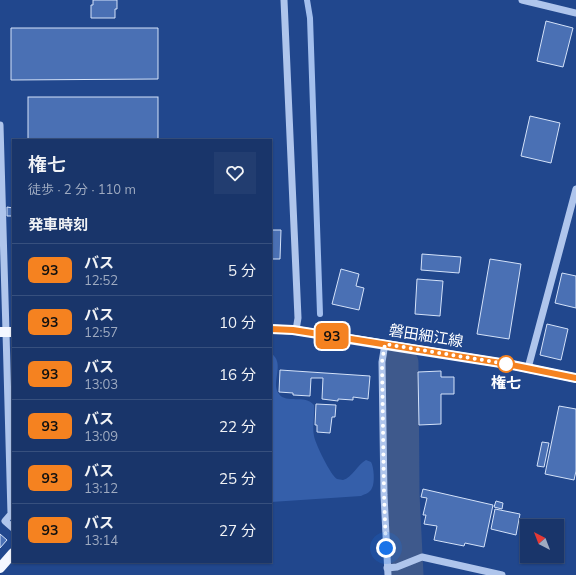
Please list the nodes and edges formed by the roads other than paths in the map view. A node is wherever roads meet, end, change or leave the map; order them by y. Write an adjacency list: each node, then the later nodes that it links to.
1 (284, 0): 8 (street)
2 (522, 0): 3 (street)
3 (576, 13)
4 (0, 125): 5 (street)
5 (0, 134): 9 (street)
6 (576, 191): 11 (street)
7 (272, 329): 8 (main road, 磐田細江線)
8 (296, 330): 10 (main road, 磐田細江線)
9 (6, 332): 13 (street)
10 (385, 344): 11 (main road, 磐田細江線); 17 (street)
11 (528, 368): 12 (main road, 磐田細江線)
12 (576, 378)
13 (2, 523): 14 (street)
14 (12, 528)
15 (12, 554): 16 (main road)
16 (0, 568)
17 (388, 571): 18 (street)
18 (502, 575)

